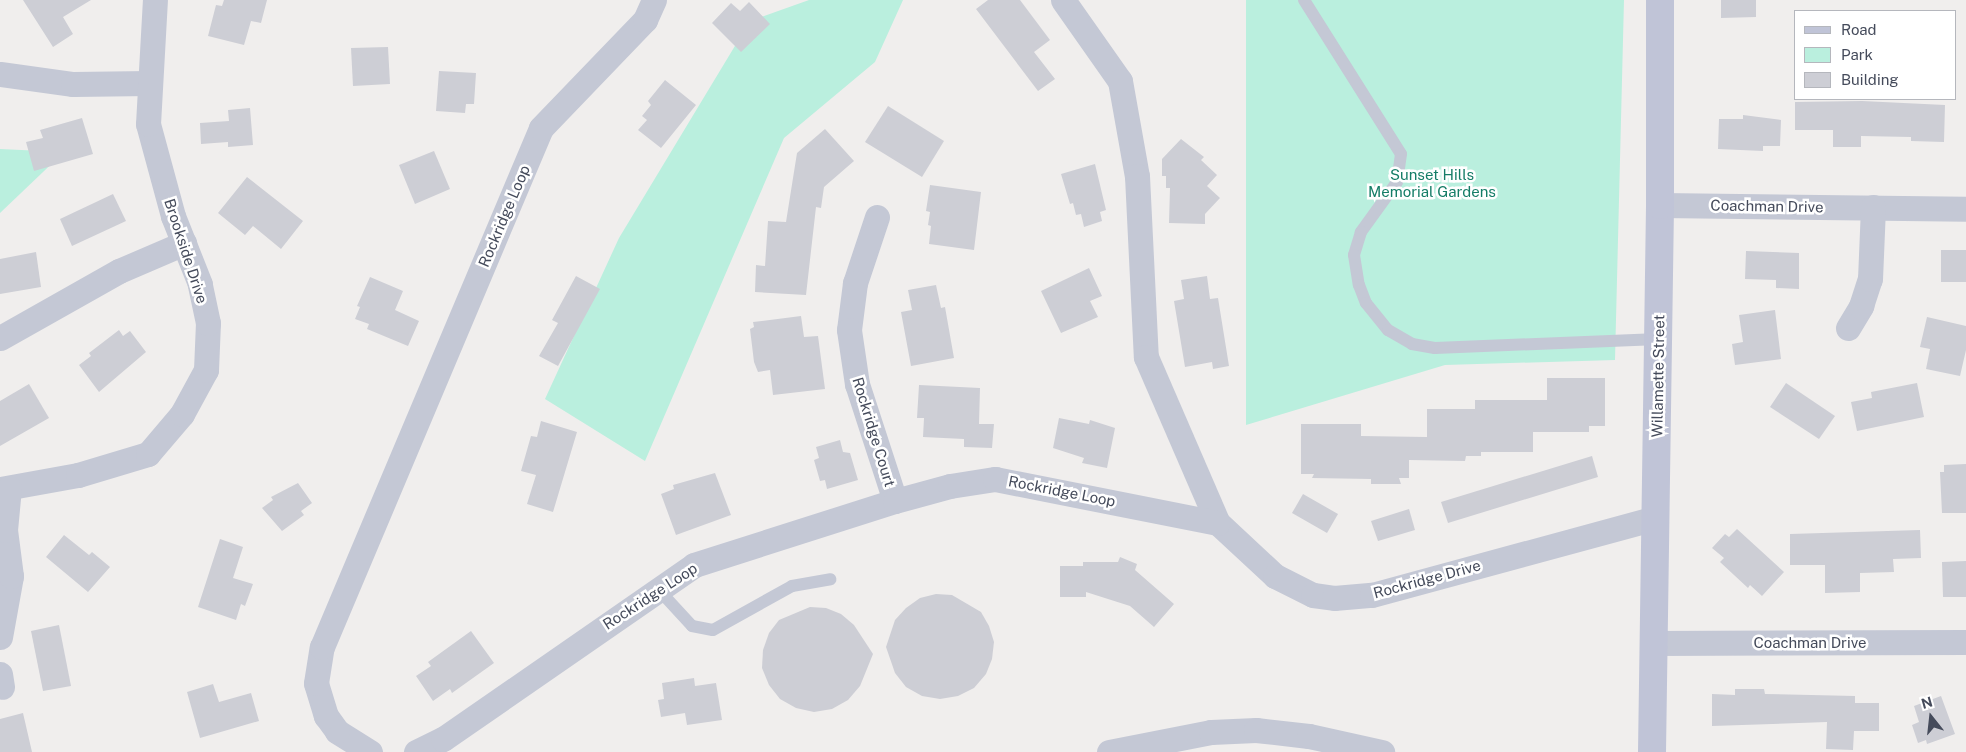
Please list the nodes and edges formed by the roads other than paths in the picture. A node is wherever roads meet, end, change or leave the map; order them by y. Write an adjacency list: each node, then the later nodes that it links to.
1 (156, 0): 7 (street, Brookside Drive)
2 (654, 0): 27 (street, Rockridge Loop)
3 (1063, 0): 16 (street)
4 (1304, 0): 15 (lane)
5 (1660, 0): 8 (main road, Willamette Street)
6 (0, 74): 7 (street)
7 (149, 83): 12 (street, Brookside Drive)
8 (1660, 205): 9 (street, Coachman Drive); 15 (main road, Willamette Street)
9 (1873, 208): 10 (street, Coachman Drive); 13 (street)
10 (1966, 209)
11 (877, 217): 18 (street, Rockridge Court)
12 (184, 243): 14 (street); 17 (street, Brookside Drive)
13 (1848, 328)
14 (0, 338)
15 (1659, 339): 20 (main road, Willamette Street)
16 (1190, 462): 19 (street); 21 (street)
17 (5, 489): 24 (street)
18 (895, 500): 19 (street, Rockridge Loop); 23 (street, Rockridge Loop)
19 (1151, 509): 21 (street, Rockridge Loop)
20 (1656, 518): 21 (street, Rockridge Drive); 26 (main road, Willamette Street)
21 (1218, 523)
22 (830, 579): 23 (lane)
23 (658, 589): 28 (street, Rockridge Loop)
24 (0, 637)
25 (1966, 642): 26 (street, Coachman Drive)
26 (1655, 643): 31 (main road, Willamette Street)
27 (370, 752)
28 (416, 752)
29 (1109, 752): 30 (street)
30 (1382, 752)
31 (1652, 752)

